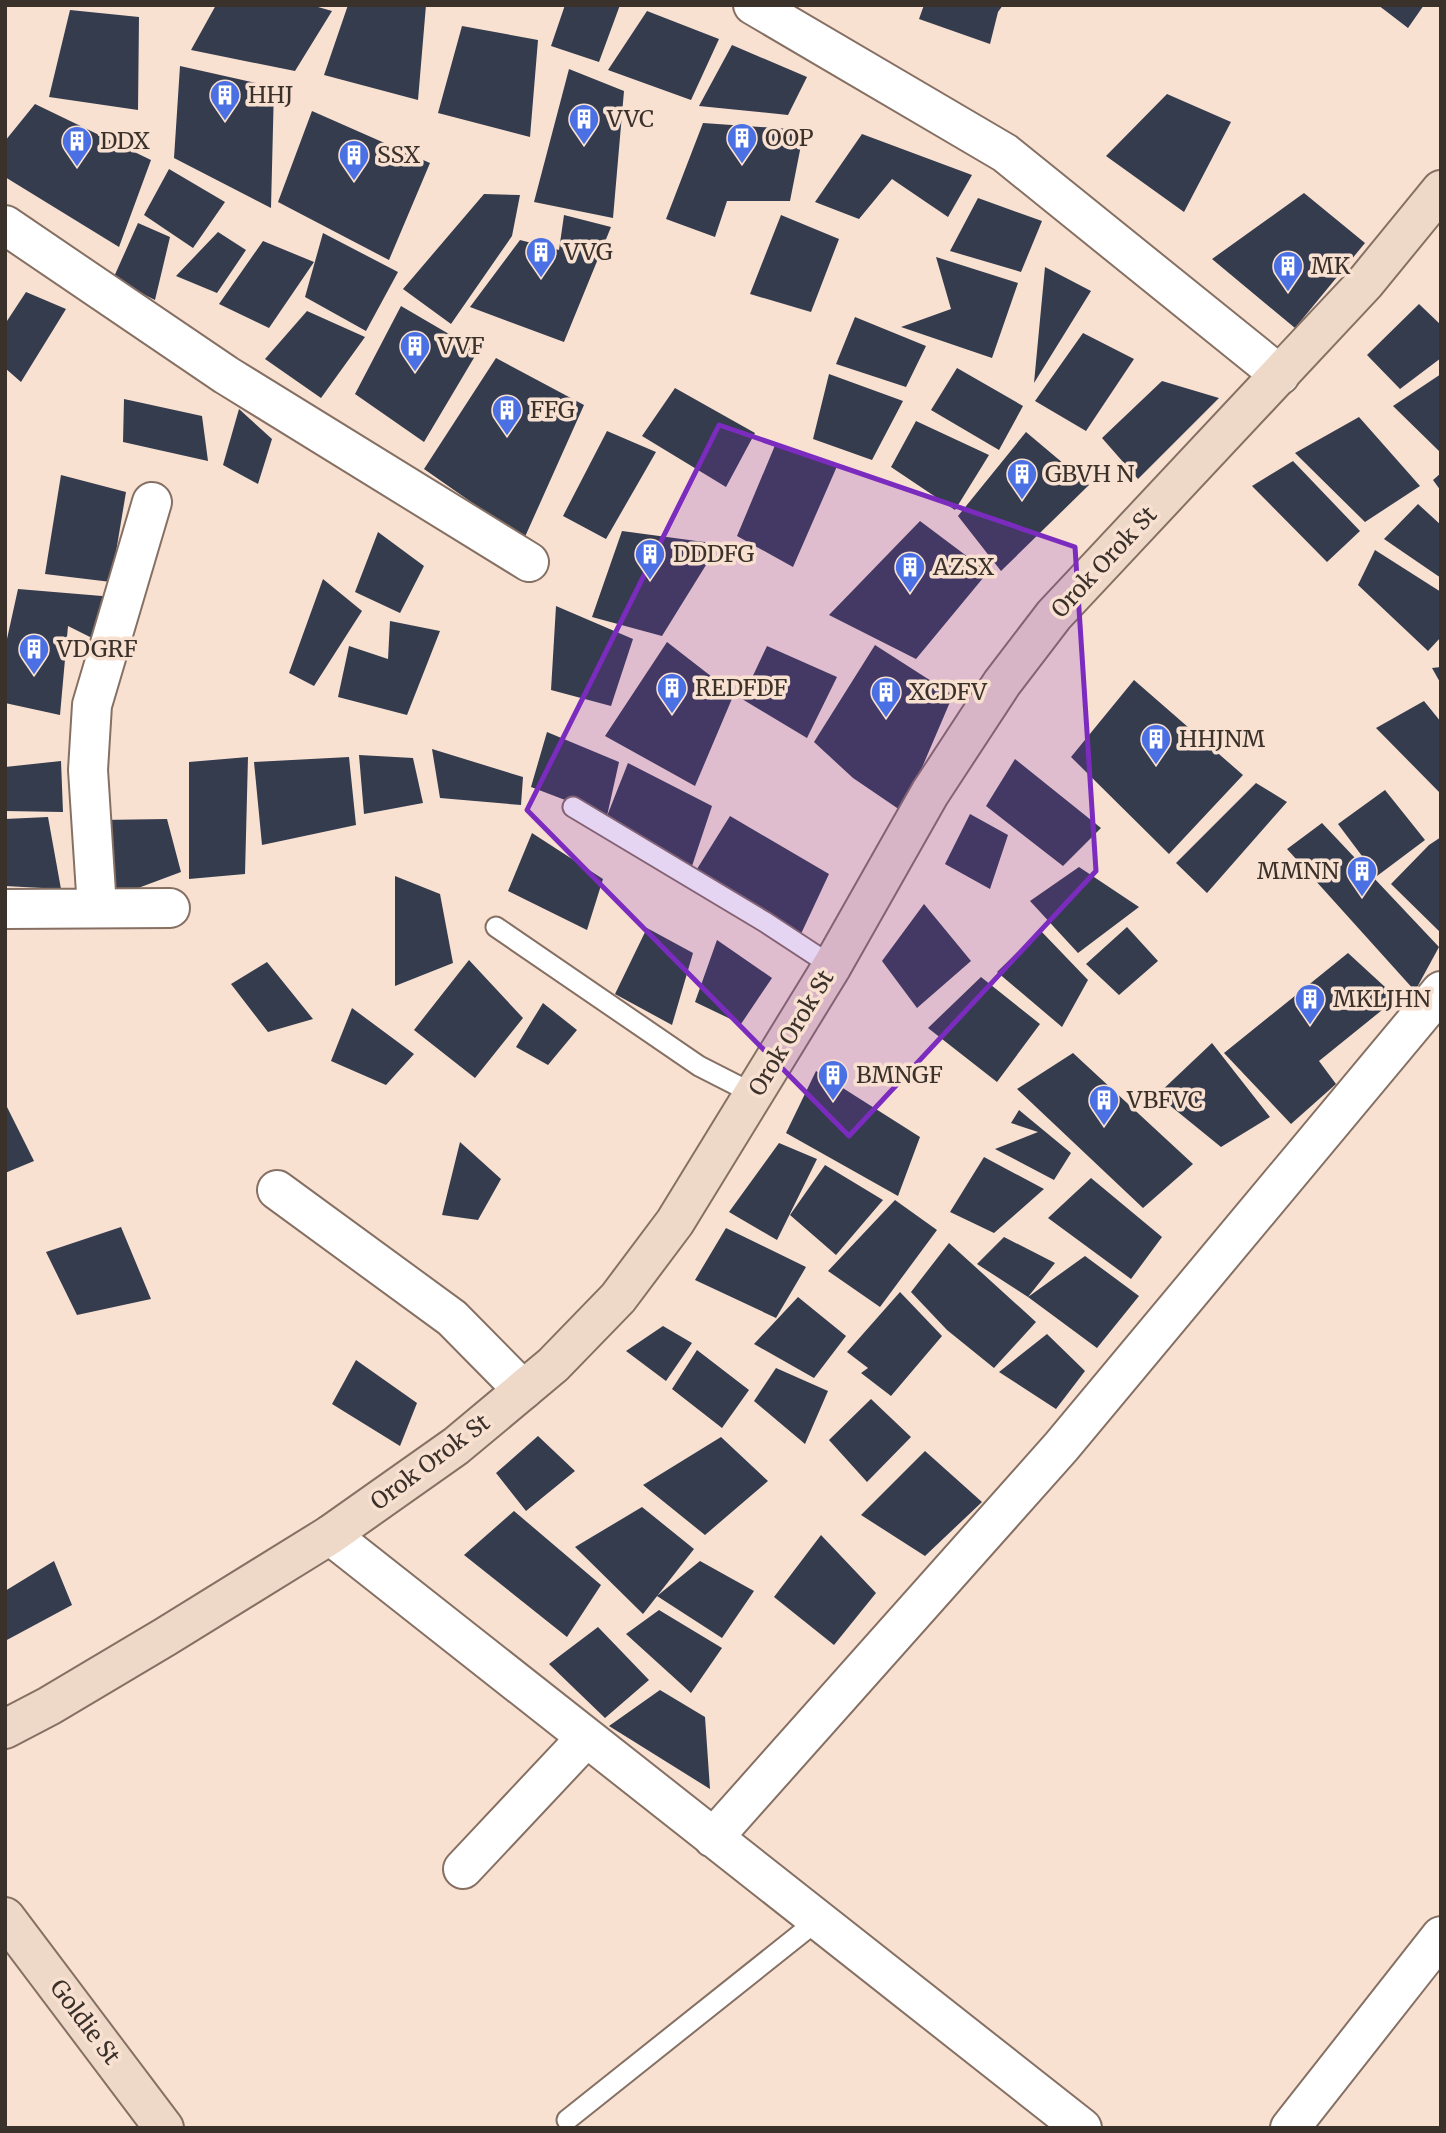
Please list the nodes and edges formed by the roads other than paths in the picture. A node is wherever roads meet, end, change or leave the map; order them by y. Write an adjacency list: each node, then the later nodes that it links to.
1 (753, 5): 4 (street)
2 (1441, 190): 4 (main road, Orok Orok St)
3 (5, 225): 6 (street)
4 (1280, 375): 12 (main road, Orok Orok St)
5 (152, 502): 8 (street)
6 (529, 562)
7 (573, 807): 12 (lane)
8 (97, 908): 9 (street); 10 (street)
9 (170, 908)
10 (5, 909)
11 (496, 927): 14 (lane)
12 (832, 966): 14 (main road, Orok Orok St)
13 (1441, 991): 20 (street)
14 (754, 1094): 16 (main road, Orok Orok St)
15 (277, 1190): 16 (street)
16 (523, 1390): 17 (main road, Orok Orok St)
17 (330, 1535): 18 (main road, Orok Orok St); 19 (street)
18 (5, 1729)
19 (586, 1738): 20 (street); 21 (street)
20 (713, 1838): 23 (street)
21 (463, 1869)
22 (5, 1917): 26 (main road, Goldie St)
23 (818, 1920): 25 (lane); 27 (street)
24 (1441, 1936): 28 (street)
25 (567, 2120)
26 (164, 2128)
27 (1082, 2128)
28 (1290, 2128)

